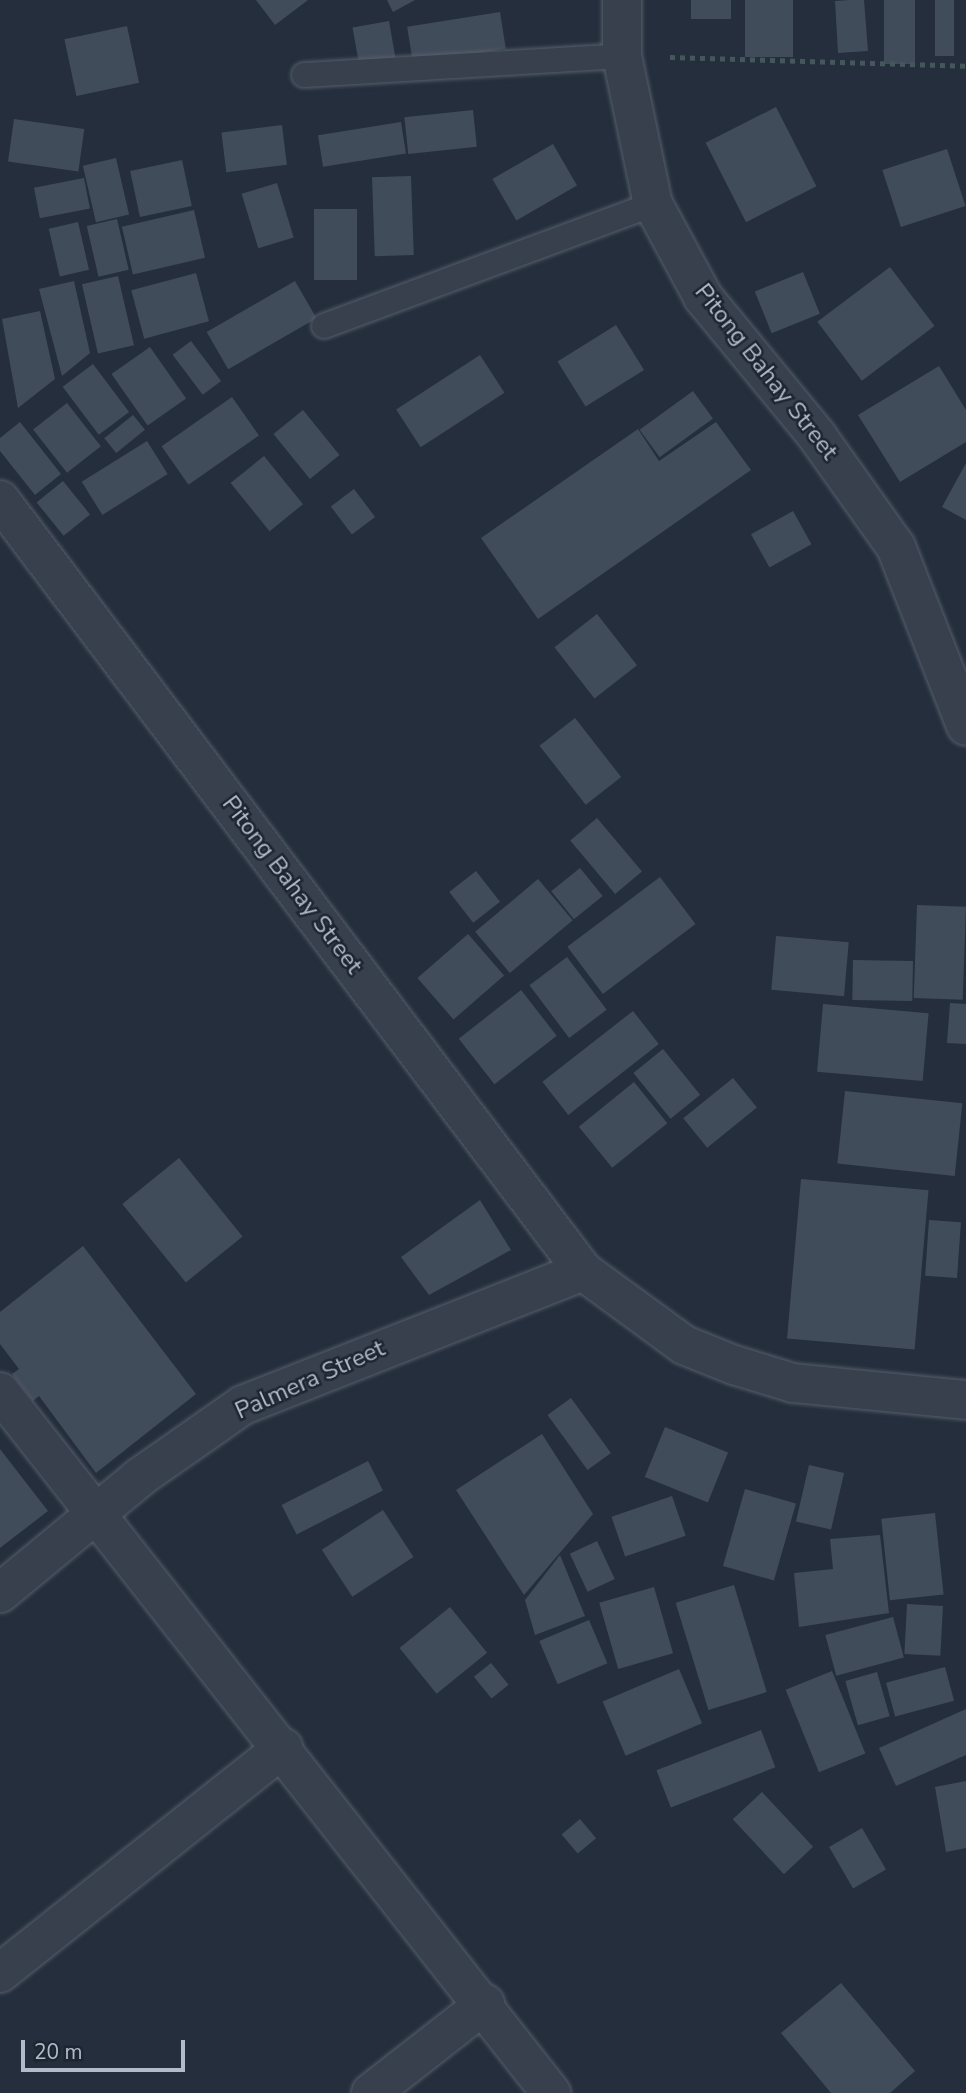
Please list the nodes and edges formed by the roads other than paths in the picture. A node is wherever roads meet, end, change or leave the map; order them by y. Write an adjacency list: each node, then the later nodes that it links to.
1 (622, 0): 2 (street, Pitong Bahay Street)
2 (622, 56): 3 (lane); 4 (street, Pitong Bahay Street)
3 (304, 75)
4 (653, 204): 5 (lane); 7 (street, Pitong Bahay Street)
5 (324, 326)
6 (0, 500): 8 (street, Pitong Bahay Street)
7 (966, 726)
8 (583, 1271): 10 (street, Pitong Bahay Street); 11 (street, Palmera Street)
9 (0, 1392): 11 (street)
10 (966, 1400)
11 (97, 1514): 12 (street, Palmera Street); 13 (street)
12 (0, 1592)
13 (283, 1748): 14 (street); 15 (street)
14 (0, 1973)
15 (485, 2004): 16 (street); 17 (street)
16 (370, 2093)
17 (551, 2093)

